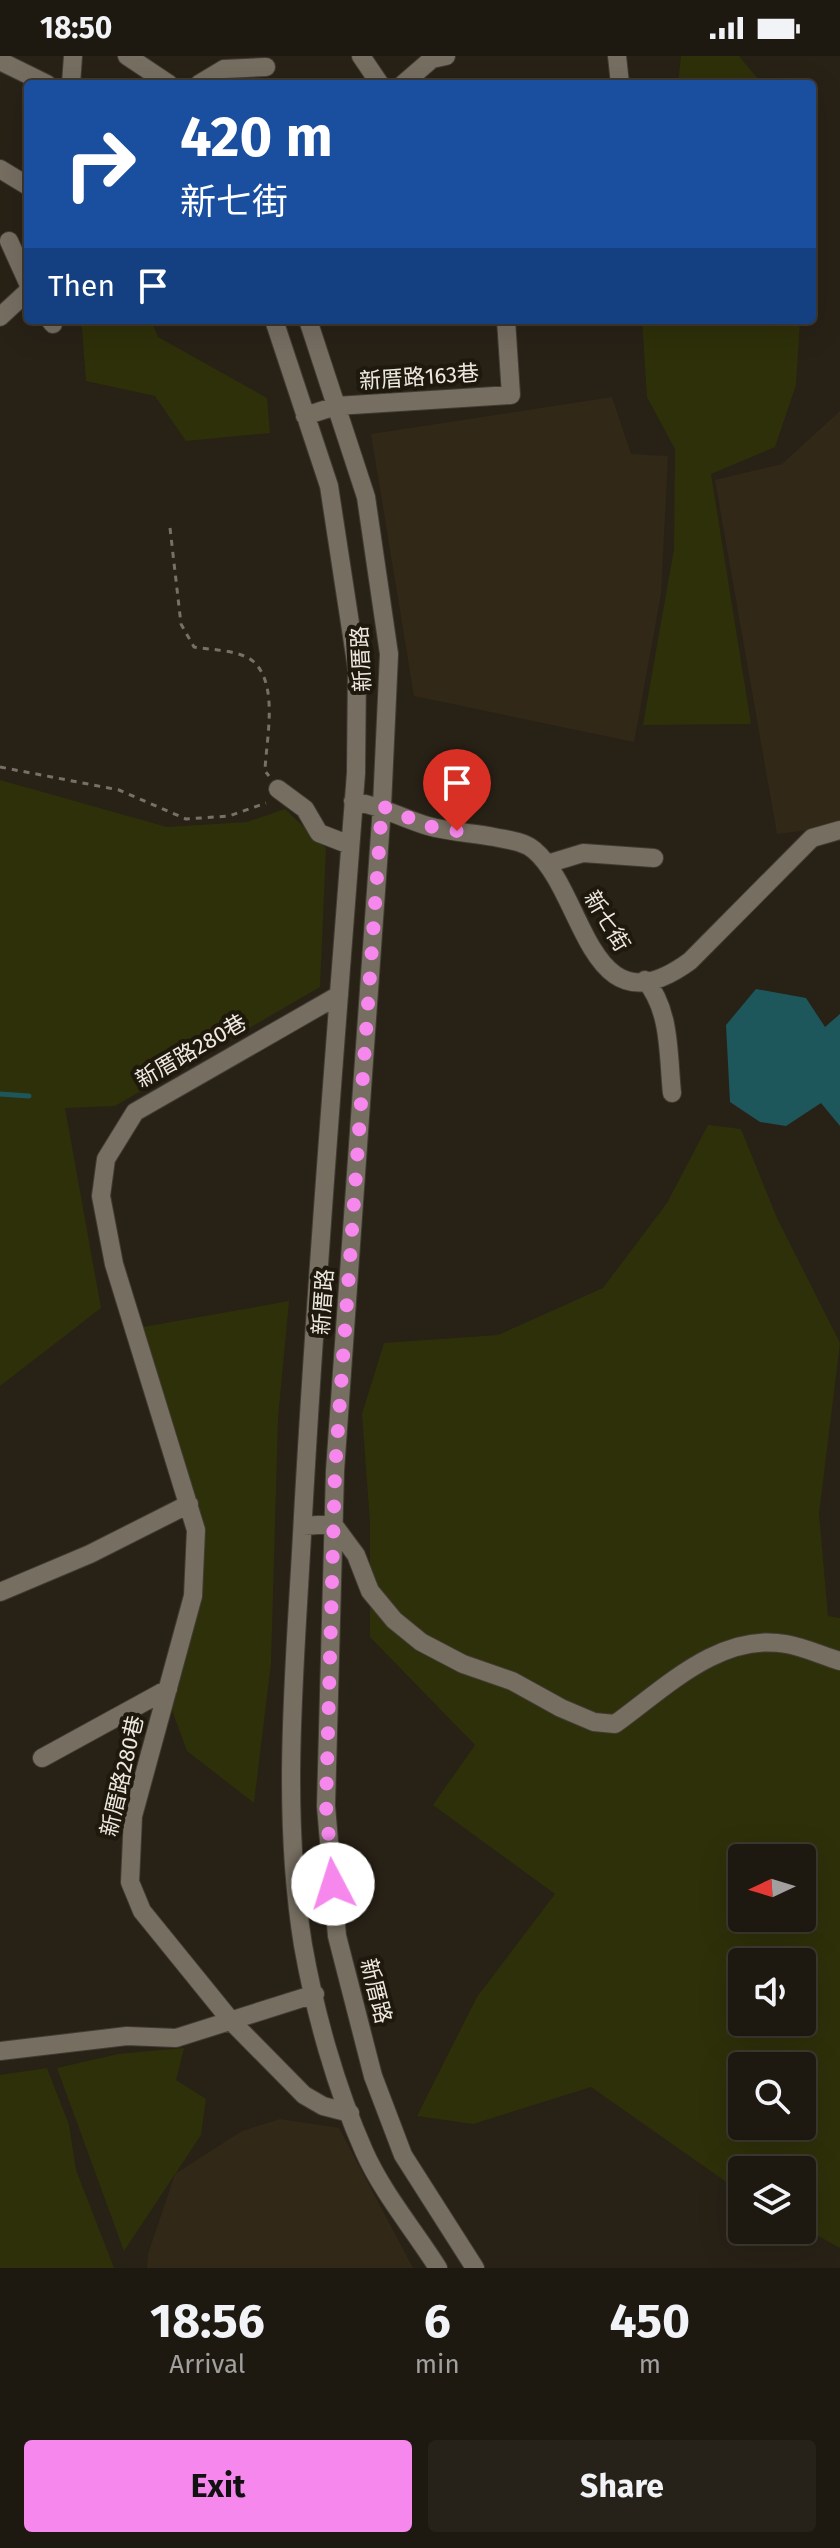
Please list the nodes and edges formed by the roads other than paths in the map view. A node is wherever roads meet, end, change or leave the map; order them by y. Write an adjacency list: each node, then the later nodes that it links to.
1 (73, 56): 10 (street)
2 (127, 56): 11 (street)
3 (361, 56): 13 (street)
4 (446, 56): 14 (street)
5 (617, 56): 15 (street)
6 (0, 61): 9 (street)
7 (235, 69): 8 (street); 12 (street)
8 (266, 69)
9 (39, 80)
10 (71, 80)
11 (163, 80)
12 (206, 80)
13 (377, 80)
14 (408, 80)
15 (620, 80)
16 (0, 169): 17 (street)
17 (24, 184)
18 (24, 235): 19 (street)
19 (5, 242): 20 (street)
20 (24, 276)
21 (24, 295): 22 (street)
22 (0, 317)
23 (275, 324): 27 (street, 新厝路)
24 (309, 324): 26 (street, 新厝路)
25 (506, 324): 26 (street, 新厝路163巷)
26 (336, 406): 27 (street, 新厝路163巷); 30 (street, 新厝路)
27 (305, 416): 29 (street, 新厝路)
28 (284, 793): 32 (street)
29 (353, 801): 30 (street, 新七街); 32 (street, 新厝路)
30 (382, 806): 34 (street, 新七街); 36 (street, 新厝路)
31 (840, 830): 37 (street)
32 (350, 845): 35 (street, 新厝路)
33 (654, 858): 34 (street)
34 (547, 864): 37 (street, 新七街)
35 (344, 935): 36 (street); 38 (street, 新厝路)
36 (373, 940): 41 (street, 新厝路)
37 (645, 980): 39 (street)
38 (339, 995): 40 (street, 新厝路280巷); 42 (street, 新厝路)
39 (672, 1093)
40 (189, 1504): 43 (street); 45 (street, 新厝路280巷)
41 (333, 1524): 42 (street); 44 (street); 51 (street, 新厝路)
42 (303, 1526): 47 (street, 新厝路)
43 (0, 1592)
44 (840, 1661)
45 (168, 1689): 46 (street); 48 (street, 新厝路280巷)
46 (42, 1758)
47 (315, 1994): 48 (street); 50 (street, 新厝路)
48 (232, 2022): 49 (street); 50 (street, 新厝路280巷)
49 (0, 2051)
50 (350, 2113): 52 (street, 新厝路)
51 (420, 2183): 52 (street); 54 (street, 新厝路)
52 (392, 2197): 53 (street, 新厝路)
53 (438, 2268)
54 (475, 2268)

